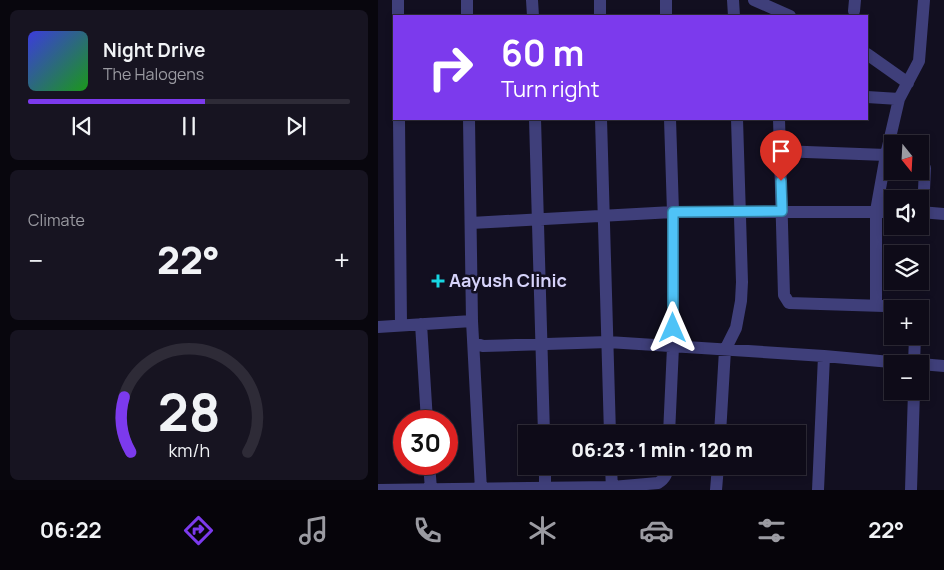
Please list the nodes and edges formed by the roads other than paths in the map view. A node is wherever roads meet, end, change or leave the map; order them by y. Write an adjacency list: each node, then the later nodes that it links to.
1 (398, 0): 9 (street)
2 (467, 0): 10 (street)
3 (532, 0): 11 (street)
4 (600, 0): 12 (street)
5 (666, 0): 13 (street)
6 (733, 0): 14 (street)
7 (754, 0): 15 (street)
8 (924, 0): 17 (street)
9 (398, 15)
10 (467, 15)
11 (533, 15)
12 (600, 15)
13 (666, 15)
14 (734, 15)
15 (788, 15)
16 (868, 55): 17 (street)
17 (908, 83): 19 (street)
18 (868, 98): 19 (street)
19 (899, 99): 27 (street)
20 (399, 120): 45 (street)
21 (469, 120): 40 (street)
22 (535, 120): 39 (street)
23 (601, 120): 38 (street)
24 (670, 120): 33 (street)
25 (737, 120): 31 (street)
26 (779, 120): 28 (street)
27 (891, 135)
28 (780, 151): 29 (street); 32 (street)
29 (884, 155)
30 (884, 166): 34 (street)
31 (739, 211): 32 (street); 33 (street); 51 (street)
32 (782, 211): 34 (street); 41 (street)
33 (673, 212): 38 (street); 50 (street)
34 (876, 212): 35 (street); 41 (street)
35 (884, 212)
36 (929, 213): 37 (street)
37 (944, 214)
38 (603, 216): 39 (street); 47 (street)
39 (538, 220): 40 (street); 49 (street)
40 (470, 223): 43 (street)
41 (876, 306): 42 (street)
42 (884, 306)
43 (472, 321): 44 (street); 48 (street)
44 (421, 324): 45 (street); 57 (street)
45 (401, 325): 46 (street)
46 (378, 326)
47 (608, 342): 49 (street); 50 (street); 59 (street)
48 (474, 343): 49 (street); 69 (street)
49 (542, 344): 58 (street)
50 (673, 347): 51 (street); 60 (street)
51 (725, 350): 52 (street); 61 (street)
52 (824, 356): 53 (street); 74 (street)
53 (884, 361)
54 (929, 365): 55 (street)
55 (944, 366)
56 (914, 400): 75 (street)
57 (426, 410)
58 (544, 425)
59 (610, 425)
60 (669, 425)
61 (721, 425)
62 (430, 475): 68 (street)
63 (545, 475): 70 (street)
64 (611, 475): 67 (street)
65 (666, 475): 67 (street)
66 (717, 475): 73 (street)
67 (612, 488): 70 (street)
68 (431, 489): 69 (street); 72 (street)
69 (481, 489): 70 (street)
70 (545, 489)
71 (378, 490): 72 (street)
72 (393, 490)
73 (716, 490)
74 (818, 490)
75 (911, 490)

